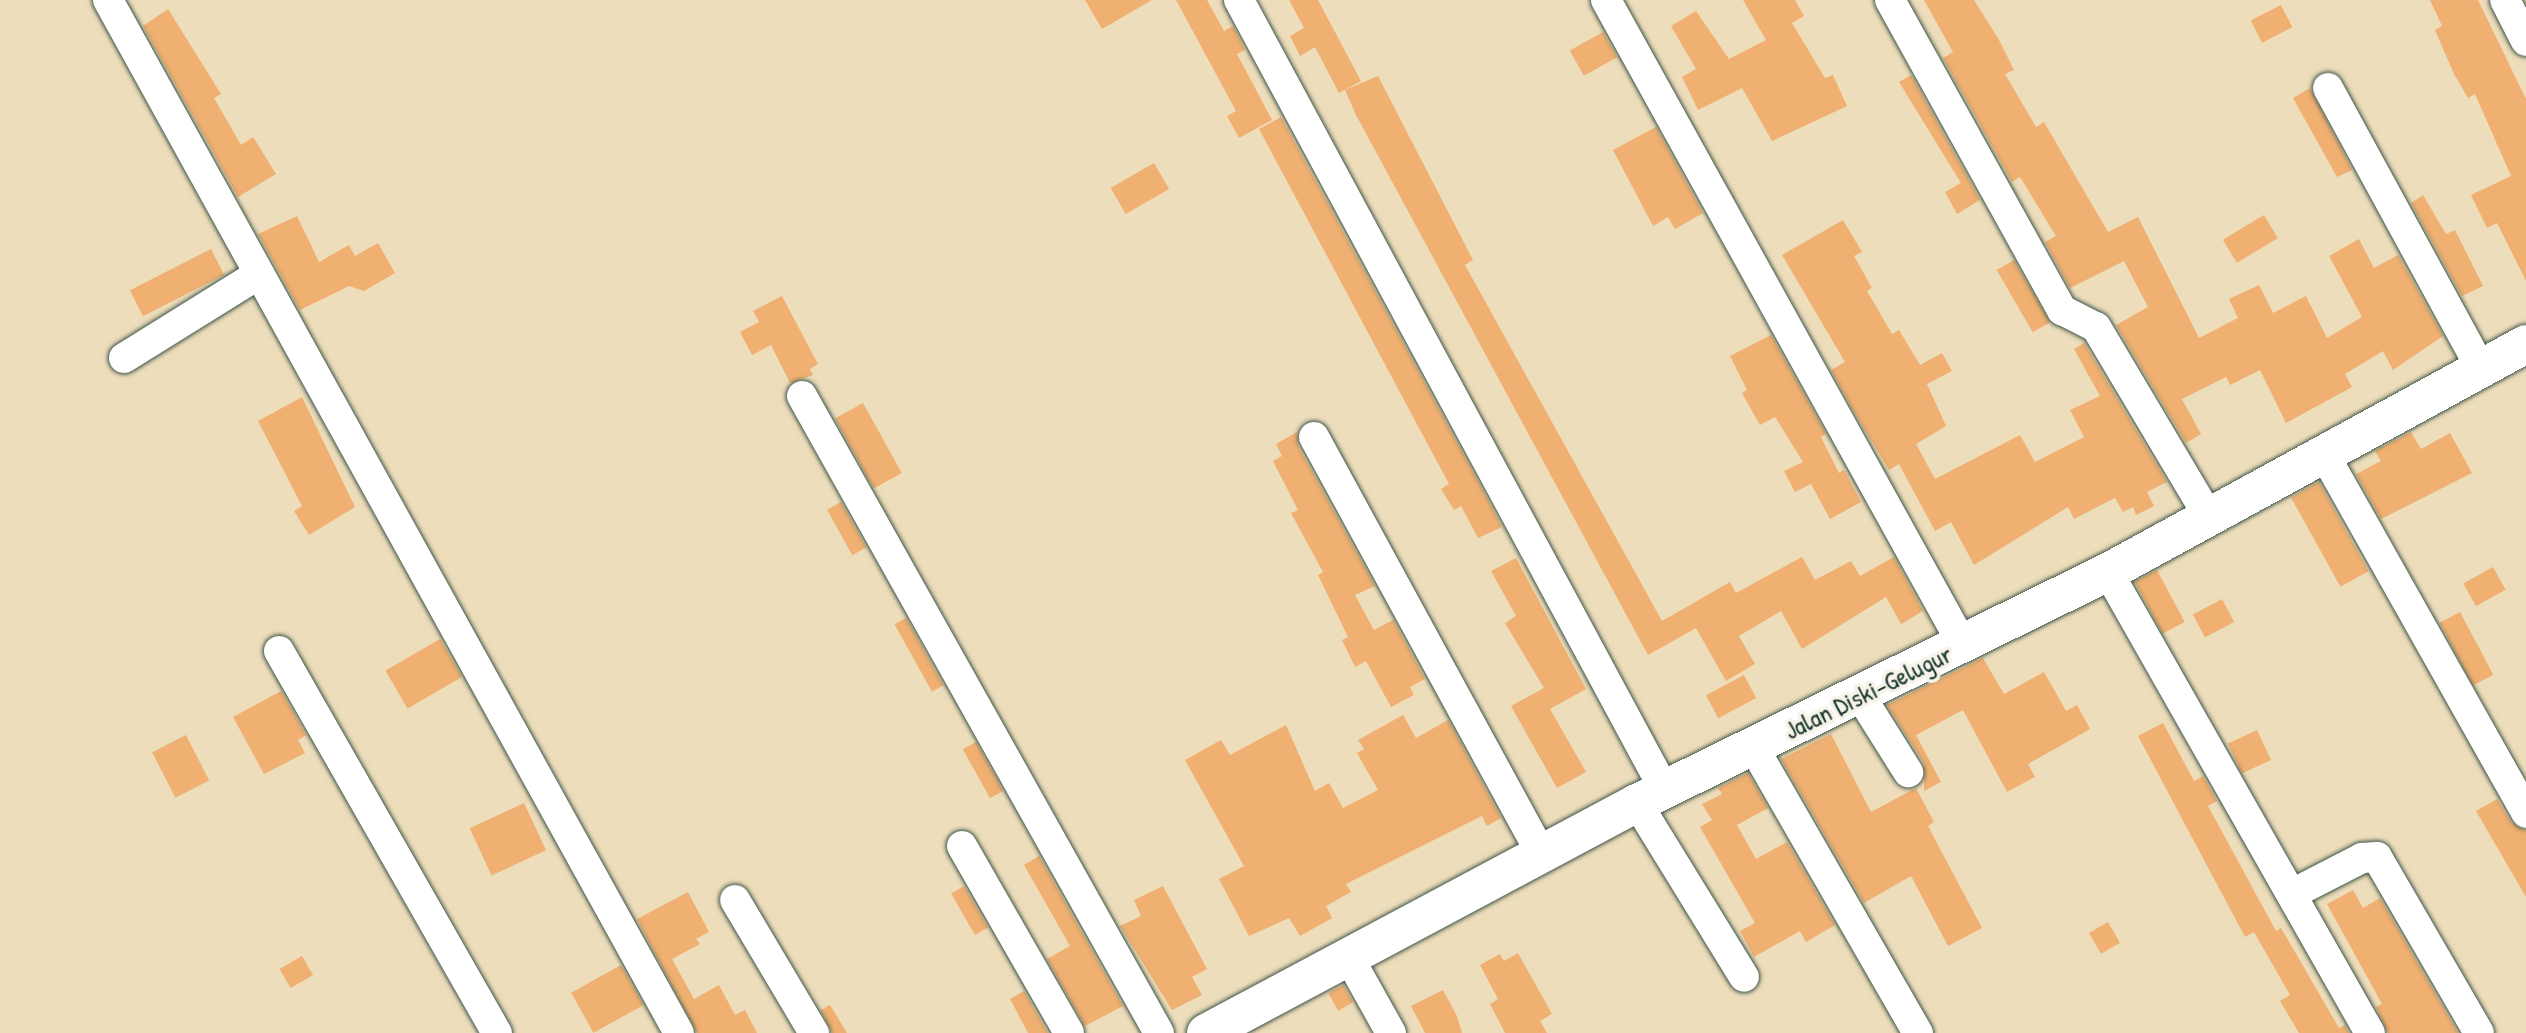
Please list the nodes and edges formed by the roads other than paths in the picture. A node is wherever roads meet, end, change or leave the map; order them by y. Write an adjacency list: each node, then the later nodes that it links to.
1 (108, 0): 8 (street)
2 (1239, 0): 22 (street)
3 (1606, 0): 17 (street)
4 (1890, 0): 15 (street)
5 (2505, 0): 6 (street)
6 (2526, 41)
7 (2328, 88): 11 (street)
8 (259, 274): 10 (street); 31 (street)
9 (2526, 344): 11 (main road, Jalan Diski–Gelugur)
10 (124, 358)
11 (2481, 369): 14 (main road, Jalan Diski–Gelugur)
12 (802, 396): 34 (street)
13 (1314, 437): 25 (street)
14 (2324, 454): 15 (main road, Jalan Diski–Gelugur); 23 (street)
15 (2208, 516): 16 (main road, Jalan Diski–Gelugur)
16 (2108, 572): 17 (main road, Jalan Diski–Gelugur); 26 (street)
17 (1963, 645): 19 (main road, Jalan Diski–Gelugur)
18 (279, 651): 30 (street)
19 (1861, 697): 20 (main road, Jalan Diski–Gelugur); 21 (street)
20 (1754, 748): 22 (main road, Jalan Diski–Gelugur); 37 (street)
21 (1908, 772)
22 (1651, 797): 25 (main road, Jalan Diski–Gelugur); 29 (street)
23 (2526, 813)
24 (962, 846): 33 (street)
25 (1541, 854): 28 (main road, Jalan Diski–Gelugur)
26 (2292, 894): 38 (street); 39 (street)
27 (735, 900): 32 (street)
28 (1348, 956): 35 (main road, Jalan Diski–Gelugur); 36 (street)
29 (1744, 977)
30 (497, 1033)
31 (679, 1033)
32 (814, 1033)
33 (1069, 1033)
34 (1159, 1033)
35 (1206, 1033)
36 (1391, 1033)
37 (1918, 1033)
38 (2370, 1033)
39 (2479, 1033)

